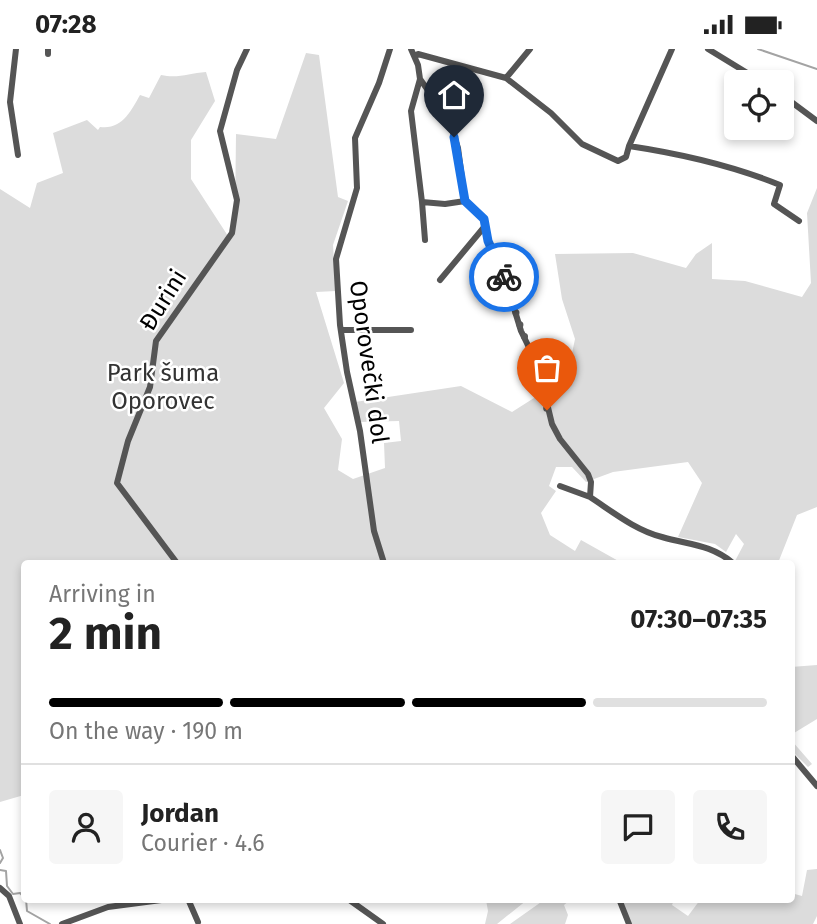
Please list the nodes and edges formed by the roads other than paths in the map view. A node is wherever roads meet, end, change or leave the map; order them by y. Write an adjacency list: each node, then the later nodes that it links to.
1 (16, 49): 15 (street)
2 (247, 49): 26 (street, Đurini)
3 (390, 49): 22 (street, Oporovečki dol)
4 (411, 49): 8 (street)
5 (530, 49): 10 (street)
6 (672, 49): 14 (street)
7 (708, 49): 9 (street)
8 (418, 53): 10 (street); 11 (street)
9 (742, 70)
10 (506, 78): 14 (street)
11 (419, 79): 16 (street); 17 (street)
12 (794, 105): 13 (street)
13 (817, 121)
14 (629, 146): 18 (street)
15 (18, 155)
16 (465, 201): 17 (street); 19 (street)
17 (422, 202): 20 (street)
18 (799, 221)
19 (485, 226): 21 (street); 25 (street)
20 (425, 240)
21 (440, 280)
22 (341, 330): 23 (street); 27 (street, Oporovečki dol)
23 (411, 330)
24 (560, 486): 25 (street)
25 (590, 497): 28 (street)
26 (175, 560)
27 (383, 560)
28 (729, 560)
29 (795, 760): 30 (street)
30 (817, 786)
31 (0, 888): 37 (street)
32 (138, 903): 38 (street)
33 (190, 903): 36 (street)
34 (354, 903): 39 (street)
35 (621, 903): 40 (street)
36 (198, 922)
37 (20, 924)
38 (62, 924)
39 (383, 924)
40 (629, 924)

